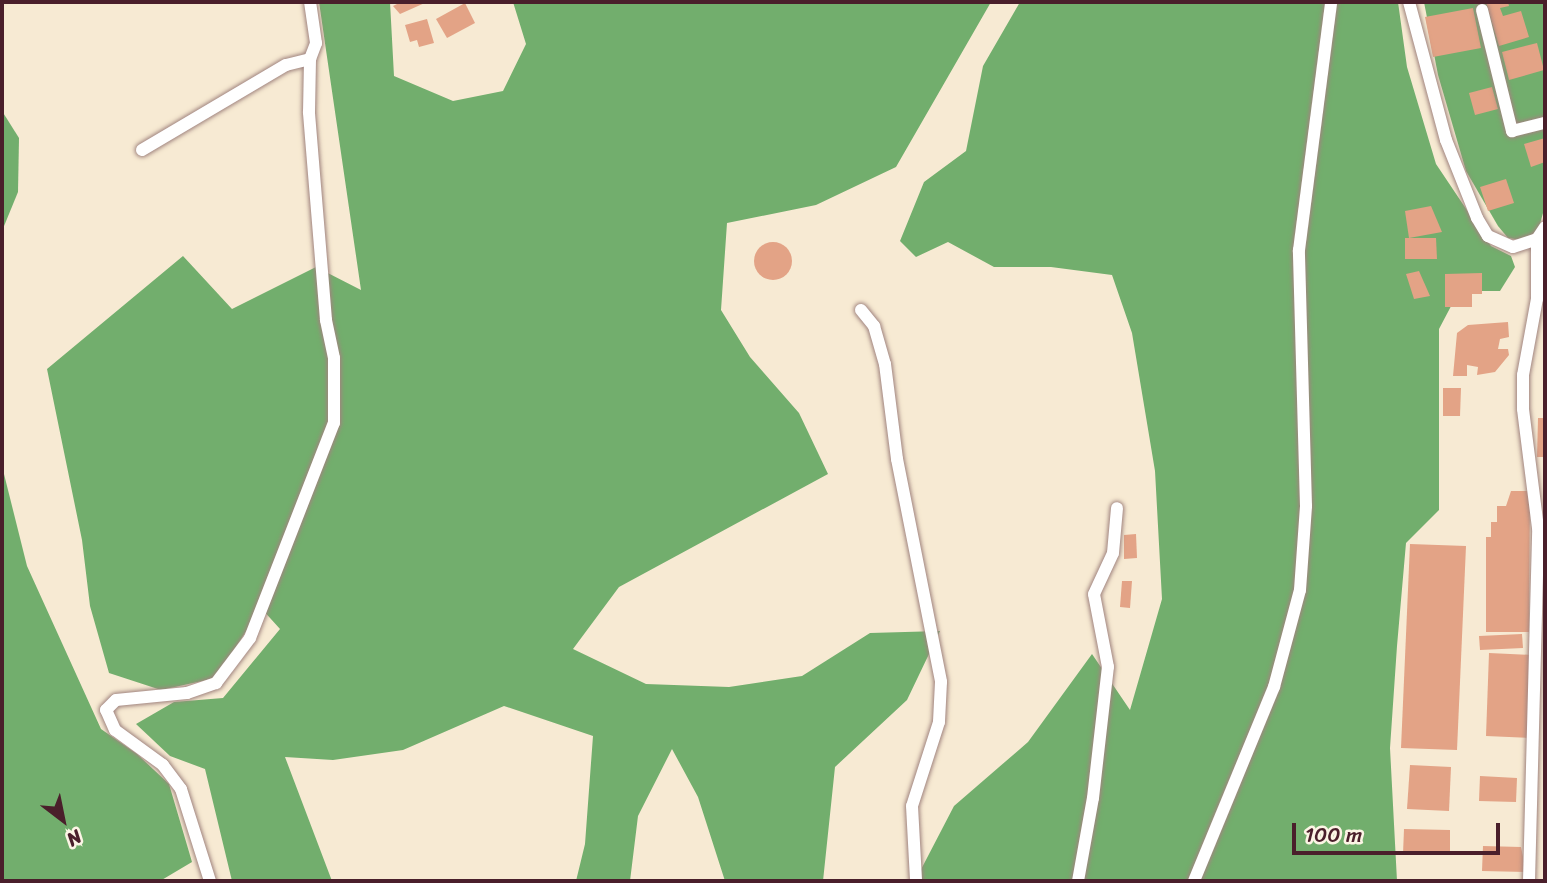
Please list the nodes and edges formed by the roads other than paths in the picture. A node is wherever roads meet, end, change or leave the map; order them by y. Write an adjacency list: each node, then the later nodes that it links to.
1 (310, 2): 5 (street)
2 (1331, 2): 16 (street)
3 (1409, 2): 9 (street)
4 (1482, 10): 6 (street)
5 (310, 60): 7 (street); 13 (street)
6 (1545, 123)
7 (142, 150)
8 (1545, 227): 9 (street)
9 (1540, 246): 10 (street)
10 (1541, 297): 17 (street)
11 (861, 310): 14 (street)
12 (1117, 508): 15 (street)
13 (210, 881)
14 (916, 881)
15 (1078, 881)
16 (1194, 881)
17 (1529, 881)

